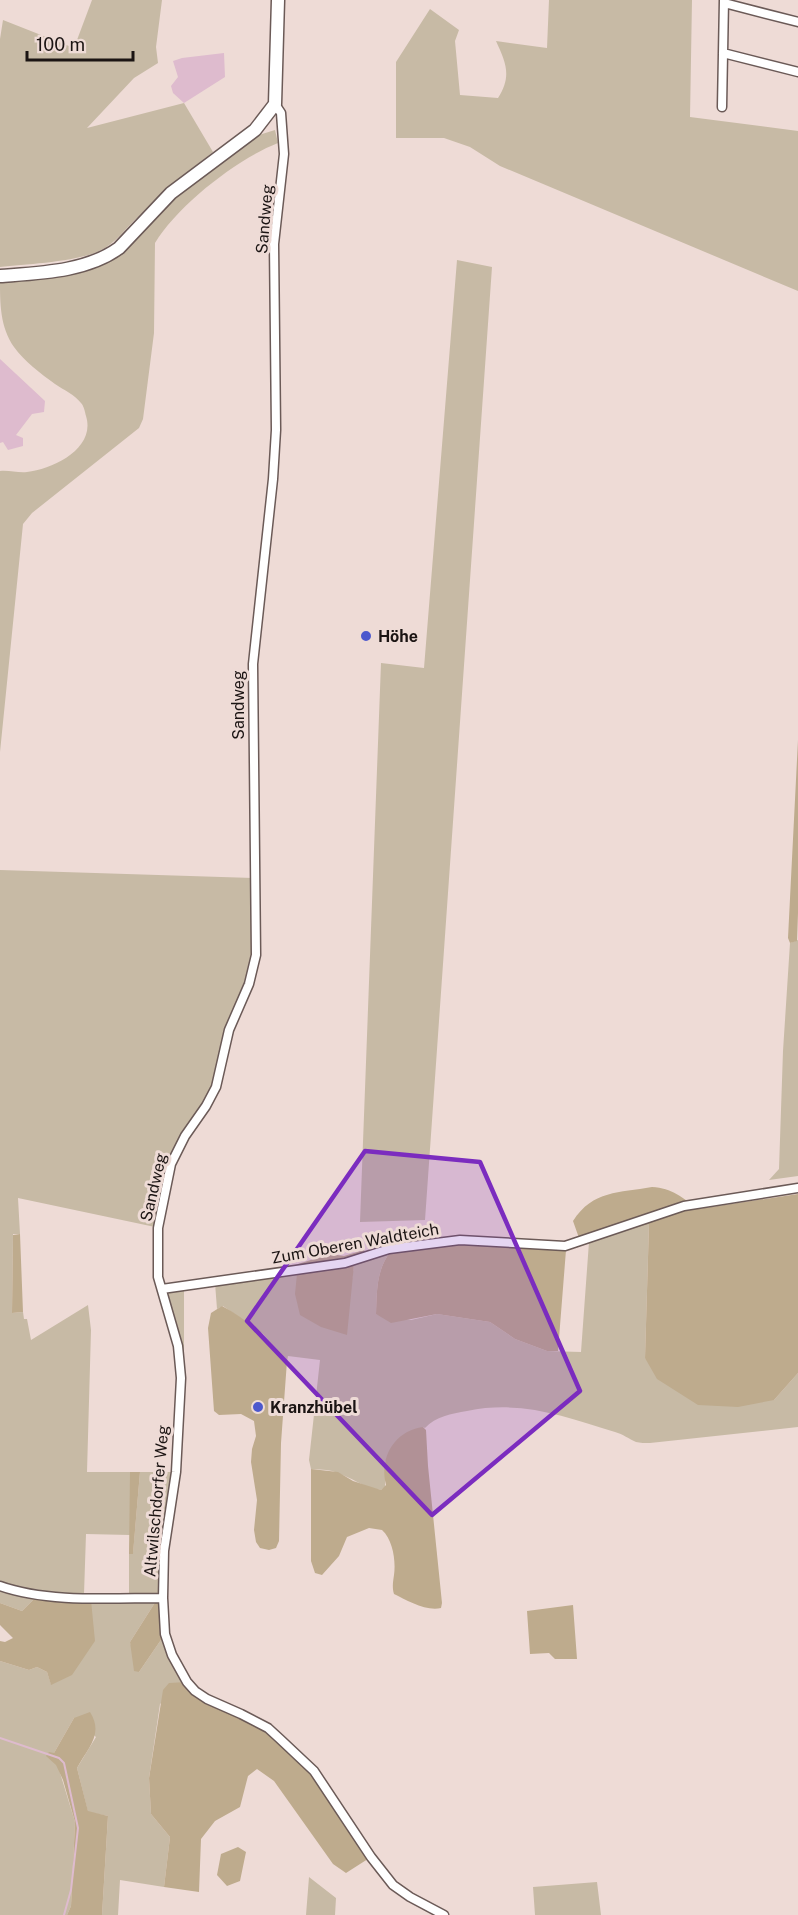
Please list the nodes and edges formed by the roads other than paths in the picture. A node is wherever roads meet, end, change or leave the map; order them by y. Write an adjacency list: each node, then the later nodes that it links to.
1 (278, 0): 6 (street)
2 (724, 2): 3 (street); 4 (street)
3 (798, 22)
4 (723, 53): 5 (street); 7 (street)
5 (798, 72)
6 (275, 104): 8 (street); 10 (street, Sandweg)
7 (722, 107)
8 (0, 276)
9 (798, 1188): 10 (street, Zum Oberen Waldteich)
10 (162, 1289): 12 (street, Altwilschdorfer Weg)
11 (0, 1586): 12 (street)
12 (163, 1598): 13 (street, Altwilschdorfer Weg)
13 (444, 1915)

